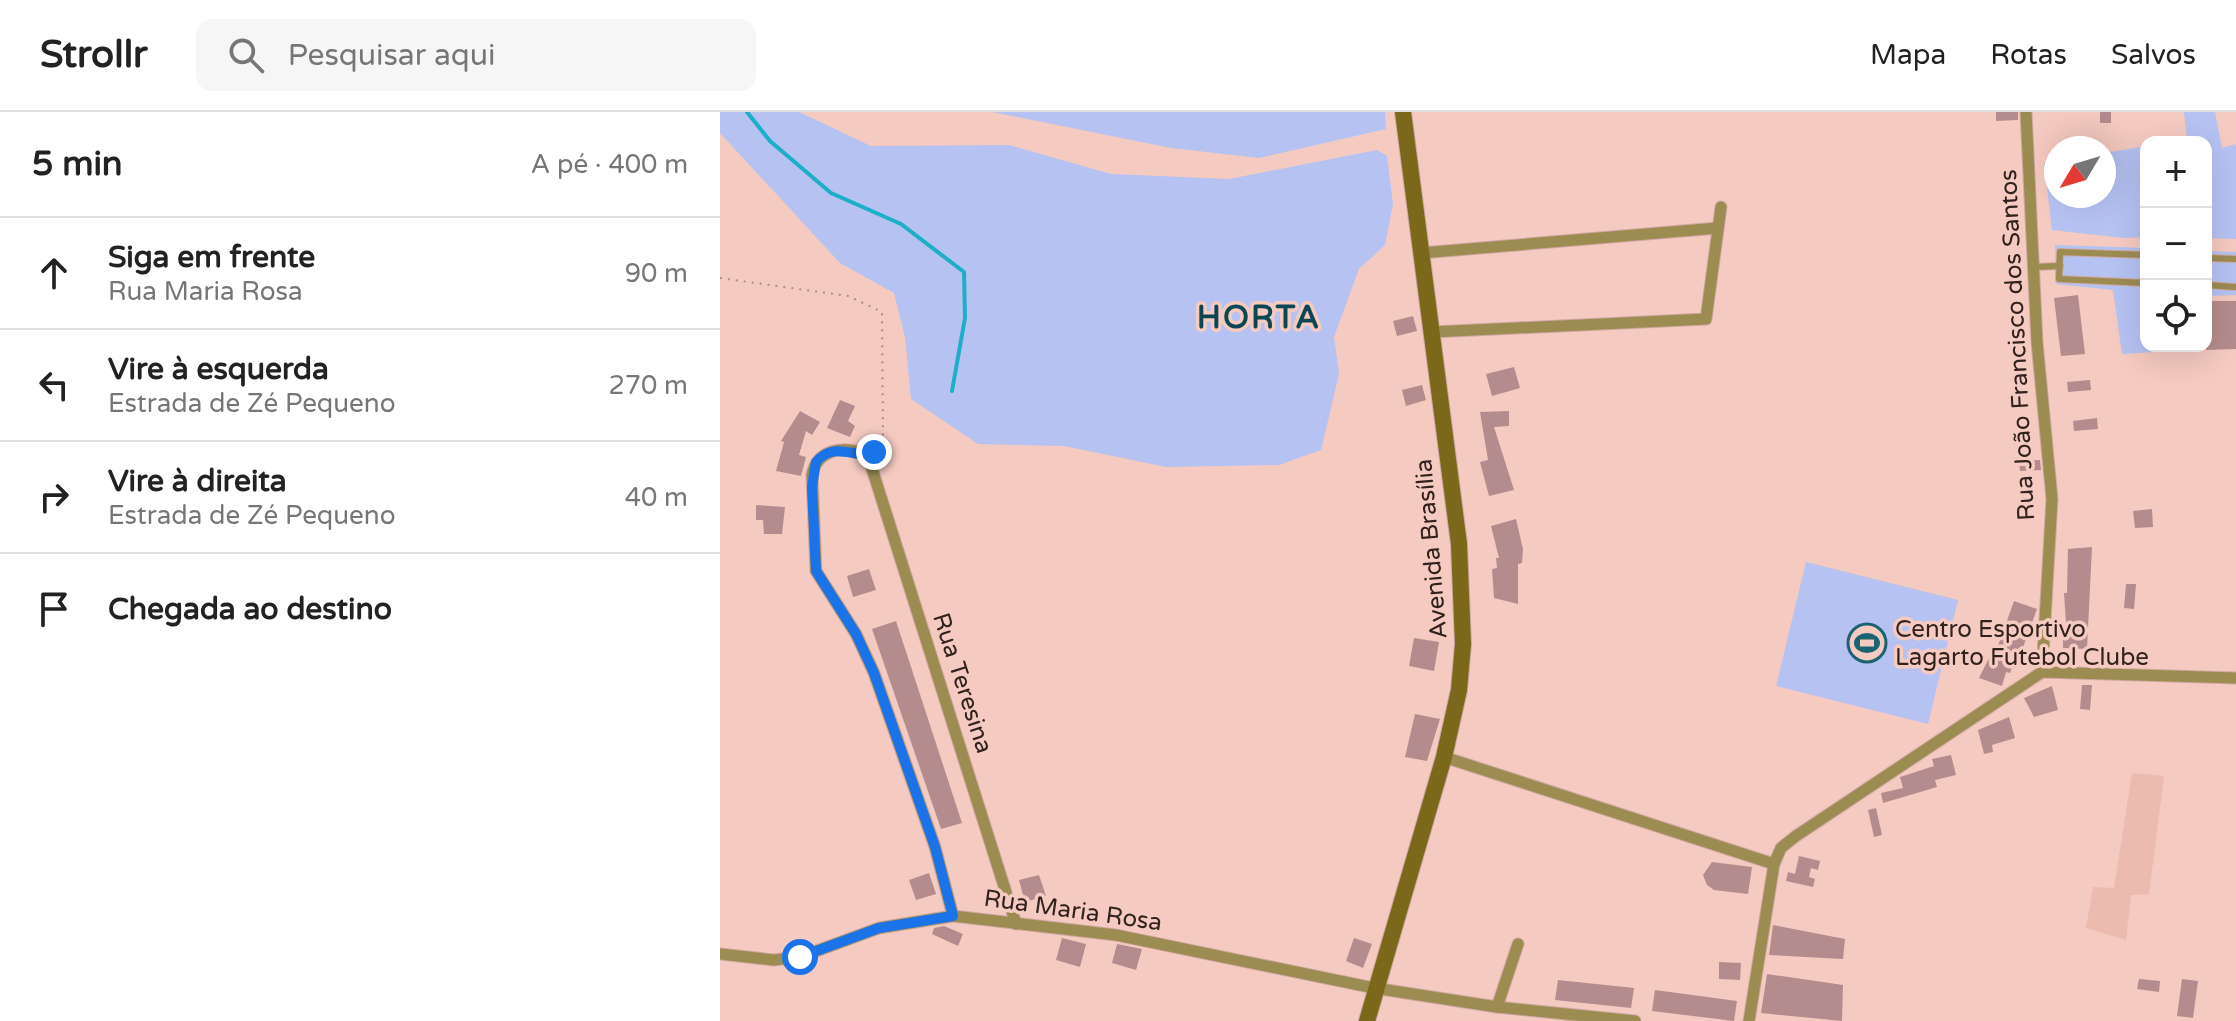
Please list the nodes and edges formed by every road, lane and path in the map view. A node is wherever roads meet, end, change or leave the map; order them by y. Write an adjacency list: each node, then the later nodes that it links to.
1 (1403, 112): 5 (main road, Avenida Brasília)
2 (2026, 112): 10 (street, Rua João Francisco dos Santos)
3 (1721, 207): 4 (street)
4 (1718, 228): 5 (street); 15 (street)
5 (1421, 253): 15 (main road, Avenida Brasília)
6 (2140, 255): 9 (lane)
7 (2212, 258): 8 (lane)
8 (2236, 259)
9 (2060, 266): 10 (lane); 12 (lane)
10 (2033, 267): 17 (street, Rua João Francisco dos Santos)
11 (720, 278): 16 (path)
12 (2140, 283)
13 (2212, 285): 14 (lane)
14 (2236, 287)
15 (1432, 332): 19 (main road, Avenida Brasília)
16 (868, 456): 21 (street); 22 (street, Rua Teresina)
17 (2042, 672): 18 (street); 20 (street)
18 (2236, 678)
19 (1444, 757): 20 (street); 25 (main road, Avenida Brasília)
20 (1774, 864): 29 (street)
21 (953, 916): 22 (street, Rua Maria Rosa); 24 (street, Rua Maria Rosa)
22 (1016, 924): 25 (street, Rua Maria Rosa)
23 (1518, 944): 26 (street)
24 (720, 954)
25 (1374, 988): 26 (street, Rua Maria Rosa); 27 (main road, Avenida Brasília)
26 (1497, 1007): 28 (street, Rua Maria Rosa)
27 (1367, 1021)
28 (1635, 1021)
29 (1749, 1021)

